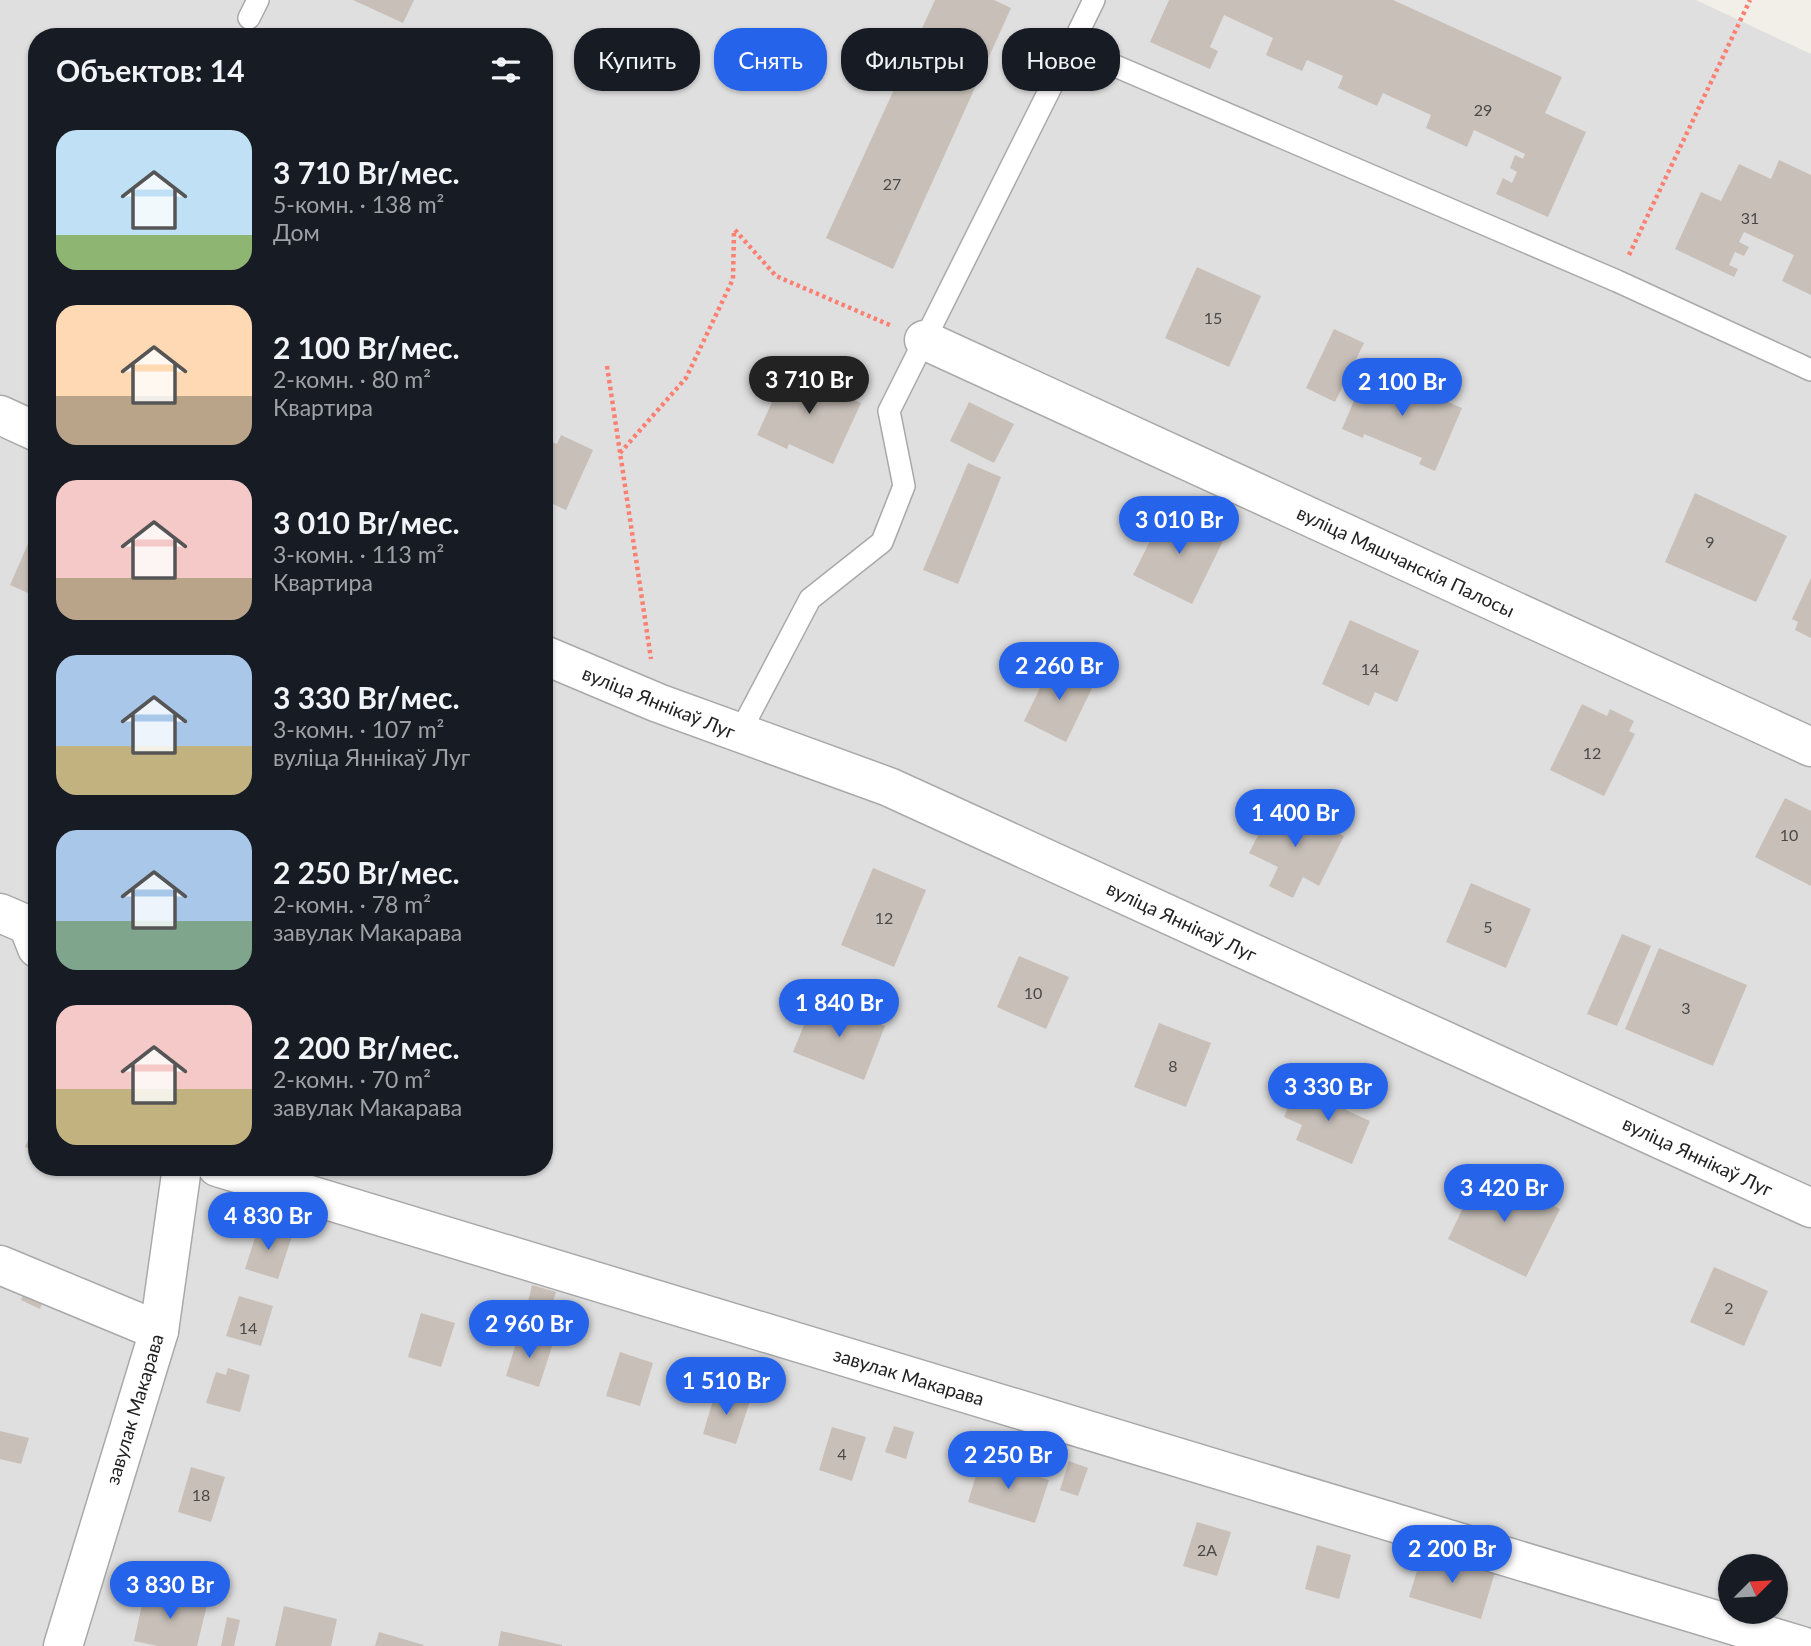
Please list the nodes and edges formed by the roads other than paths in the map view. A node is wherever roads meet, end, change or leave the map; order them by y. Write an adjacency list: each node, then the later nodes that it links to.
1 (1094, 0): 2 (lane)
2 (1081, 28)
3 (1120, 68): 6 (lane)
4 (1050, 91): 5 (lane)
5 (924, 340): 10 (lane); 11 (street, вуліца Мяшчанскія Палосы)
6 (1811, 370)
7 (0, 415): 8 (street)
8 (28, 428)
9 (553, 659): 10 (street, вуліца Яннікаў Луг)
10 (739, 734): 14 (street, вуліца Яннікаў Луг)
11 (1811, 747)
12 (181, 1176): 16 (street, завулак Макарава)
13 (247, 1176): 18 (street, завулак Макарава)
14 (1811, 1208)
15 (0, 1265): 16 (street)
16 (159, 1331): 17 (street, завулак Макарава)
17 (63, 1646)
18 (1802, 1646)

